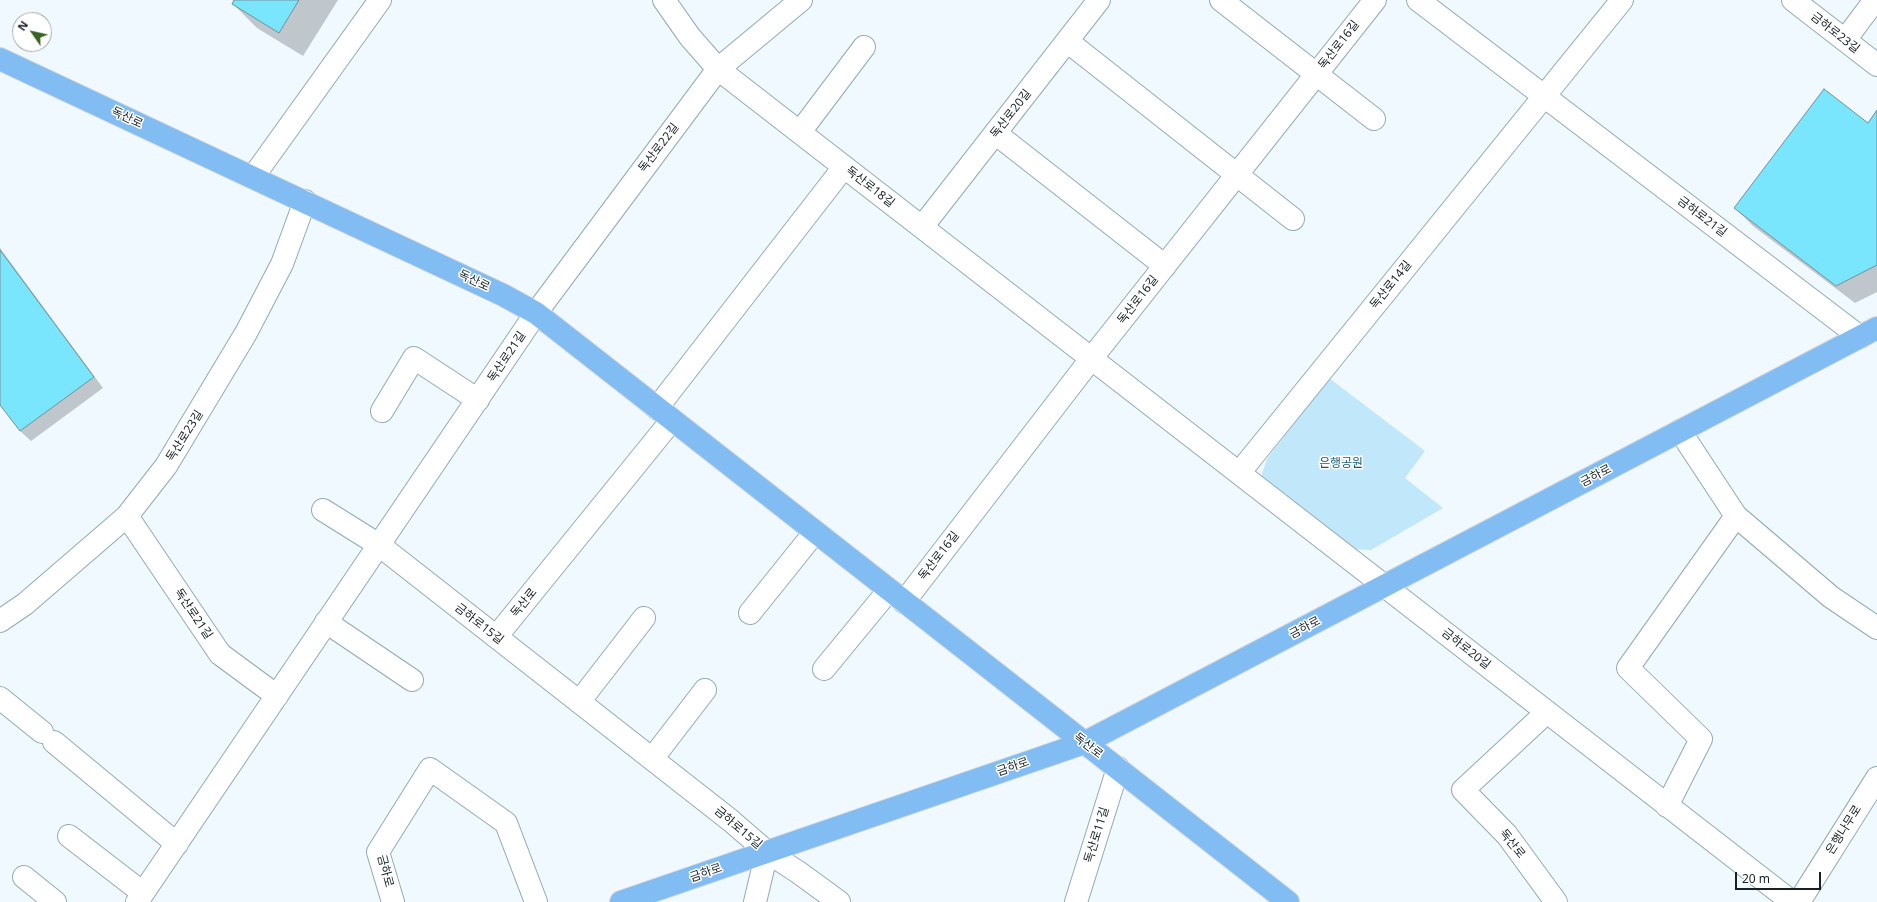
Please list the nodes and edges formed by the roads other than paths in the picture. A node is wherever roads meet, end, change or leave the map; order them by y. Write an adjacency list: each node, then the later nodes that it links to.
1 (380, 0): 24 (street)
2 (664, 0): 16 (street, 독산로18길)
3 (801, 0): 16 (street, 독산로22길)
4 (1099, 0): 12 (street, 독산로20길)
5 (1221, 0): 17 (street)
6 (1375, 0): 17 (street, 독산로16길)
7 (1418, 0): 18 (street, 금하로21길)
8 (1622, 0): 18 (street)
9 (1793, 0): 11 (street, 금하로23길)
10 (1875, 0): 11 (street)
11 (1845, 40): 15 (street, 금하로23길)
12 (1067, 41): 21 (street, 독산로20길); 23 (street)
13 (864, 47): 20 (street)
14 (0, 59): 24 (main road, 독산로)
15 (1877, 65)
16 (718, 69): 20 (street, 독산로18길); 29 (street, 독산로22길)
17 (1316, 74): 19 (street); 23 (street, 독산로16길)
18 (1544, 97): 30 (street, 금하로21길); 36 (street, 독산로14길)
19 (1374, 119)
20 (800, 132): 22 (street, 독산로18길)
21 (995, 133): 27 (street, 독산로20길); 28 (street)
22 (844, 167): 27 (street, 독산로18길); 34 (street)
23 (1237, 175): 26 (street); 28 (street, 독산로16길)
24 (253, 177): 25 (main road, 독산로)
25 (305, 202): 29 (main road, 독산로); 38 (street, 독산로23길)
26 (1293, 219)
27 (922, 227): 31 (street, 독산로18길)
28 (1165, 266): 31 (street, 독산로16길)
29 (536, 313): 32 (street, 독산로21길); 34 (main road, 독산로)
30 (1869, 333): 35 (main road, 금하로)
31 (1092, 359): 36 (street); 43 (street, 독산로16길)
32 (478, 400): 33 (street); 41 (street, 독산로21길)
33 (382, 410)
34 (665, 414): 40 (main road, 독산로); 49 (street, 독산로)
35 (1680, 431): 39 (street); 42 (main road, 금하로)
36 (1239, 473): 42 (street)
37 (323, 510): 41 (street)
38 (127, 516): 46 (street, 독산로23길); 53 (street, 독산로21길)
39 (1736, 516): 48 (street); 61 (street)
40 (816, 532): 43 (main road, 독산로); 44 (street)
41 (379, 545): 47 (street, 독산로21길); 49 (street, 금하로15길)
42 (1384, 587): 56 (street, 금하로20길); 57 (main road, 금하로)
43 (896, 596): 50 (street); 57 (main road, 독산로)
44 (750, 613)
45 (644, 618): 55 (street)
46 (0, 621)
47 (326, 622): 51 (street); 53 (street, 독산로21길)
48 (1877, 628)
49 (496, 637): 55 (street, 금하로15길)
50 (824, 669)
51 (412, 680)
52 (705, 690): 58 (street)
53 (277, 696): 63 (street, 독산로21길)
54 (0, 698): 63 (street)
55 (580, 702): 58 (street, 금하로15길)
56 (1547, 712): 61 (street, 금하로20길); 75 (street, 독산로)
57 (1084, 743): 59 (main road, 독산로); 64 (main road, 금하로)
58 (652, 759): 64 (street, 금하로15길)
59 (1118, 768): 73 (street, 독산로11길); 74 (main road, 독산로)
60 (1877, 778): 77 (street, 은행나무로)
61 (1667, 806): 76 (street, 금하로20길)
62 (69, 836): 66 (street, 독산로21길)
63 (177, 844): 66 (street, 독산로21길)
64 (767, 852): 70 (main road, 금하로); 71 (street); 72 (street, 금하로15길)
65 (24, 878): 67 (street)
66 (140, 898)
67 (55, 902)
68 (393, 902): 69 (street, 금하로)
69 (536, 902)
70 (621, 902)
71 (755, 902)
72 (839, 902)
73 (1076, 902)
74 (1288, 902)
75 (1556, 902)
76 (1792, 902)
77 (1799, 902)

